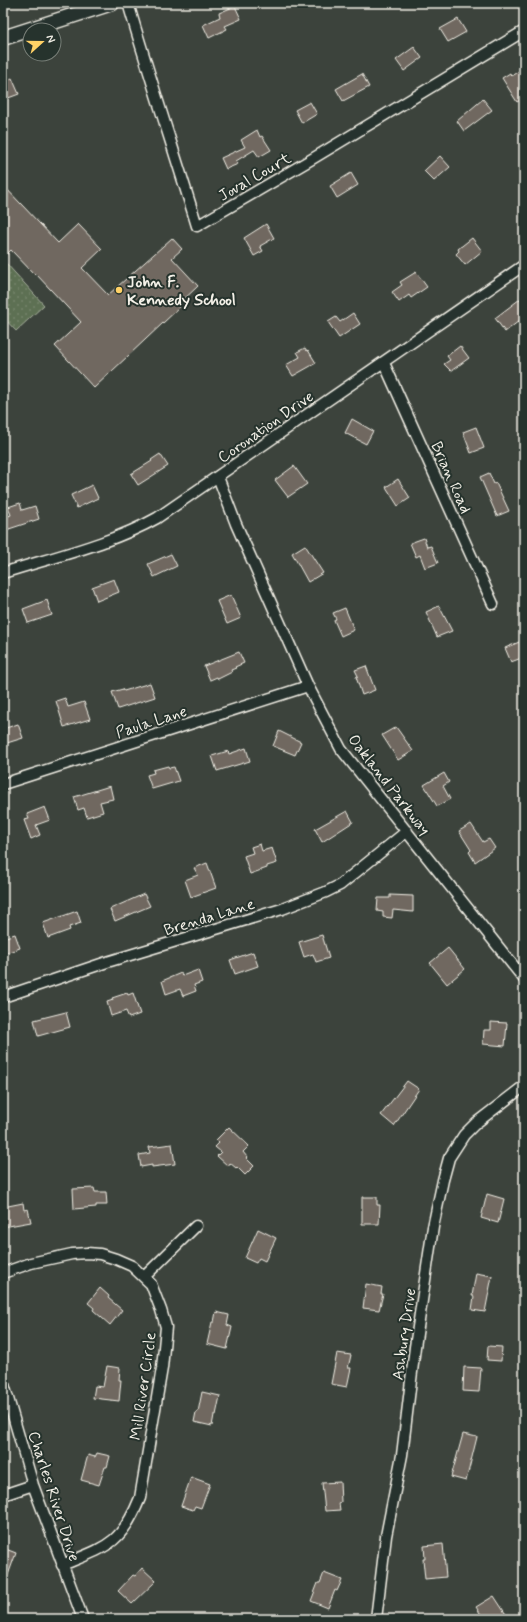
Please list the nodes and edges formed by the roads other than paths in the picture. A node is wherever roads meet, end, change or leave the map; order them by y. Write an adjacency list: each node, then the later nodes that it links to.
1 (112, 3): 4 (main road)
2 (128, 3): 3 (street, Joval Court)
3 (524, 31)
4 (3, 38)
5 (524, 265): 6 (street, Coronation Drive)
6 (384, 363): 7 (street, Coronation Drive); 9 (street, Brian Road)
7 (218, 477): 8 (street, Coronation Drive); 10 (street, Oakland Parkway)
8 (3, 573)
9 (493, 604)
10 (308, 686): 11 (street, Paula Lane); 12 (street, Oakland Parkway)
11 (3, 784)
12 (407, 831): 13 (street, Oakland Parkway); 14 (street, Brenda Lane)
13 (524, 979)
14 (3, 997)
15 (524, 1086): 24 (street, Ashbury Drive)
16 (196, 1226): 18 (street)
17 (3, 1273): 18 (street, Mill River Circle)
18 (144, 1277): 22 (street, Mill River Circle)
19 (3, 1381): 20 (street, Charles River Drive)
20 (34, 1485): 21 (street); 22 (street, Charles River Drive)
21 (3, 1495)
22 (62, 1564): 23 (street, Charles River Drive)
23 (83, 1619)
24 (376, 1619)

